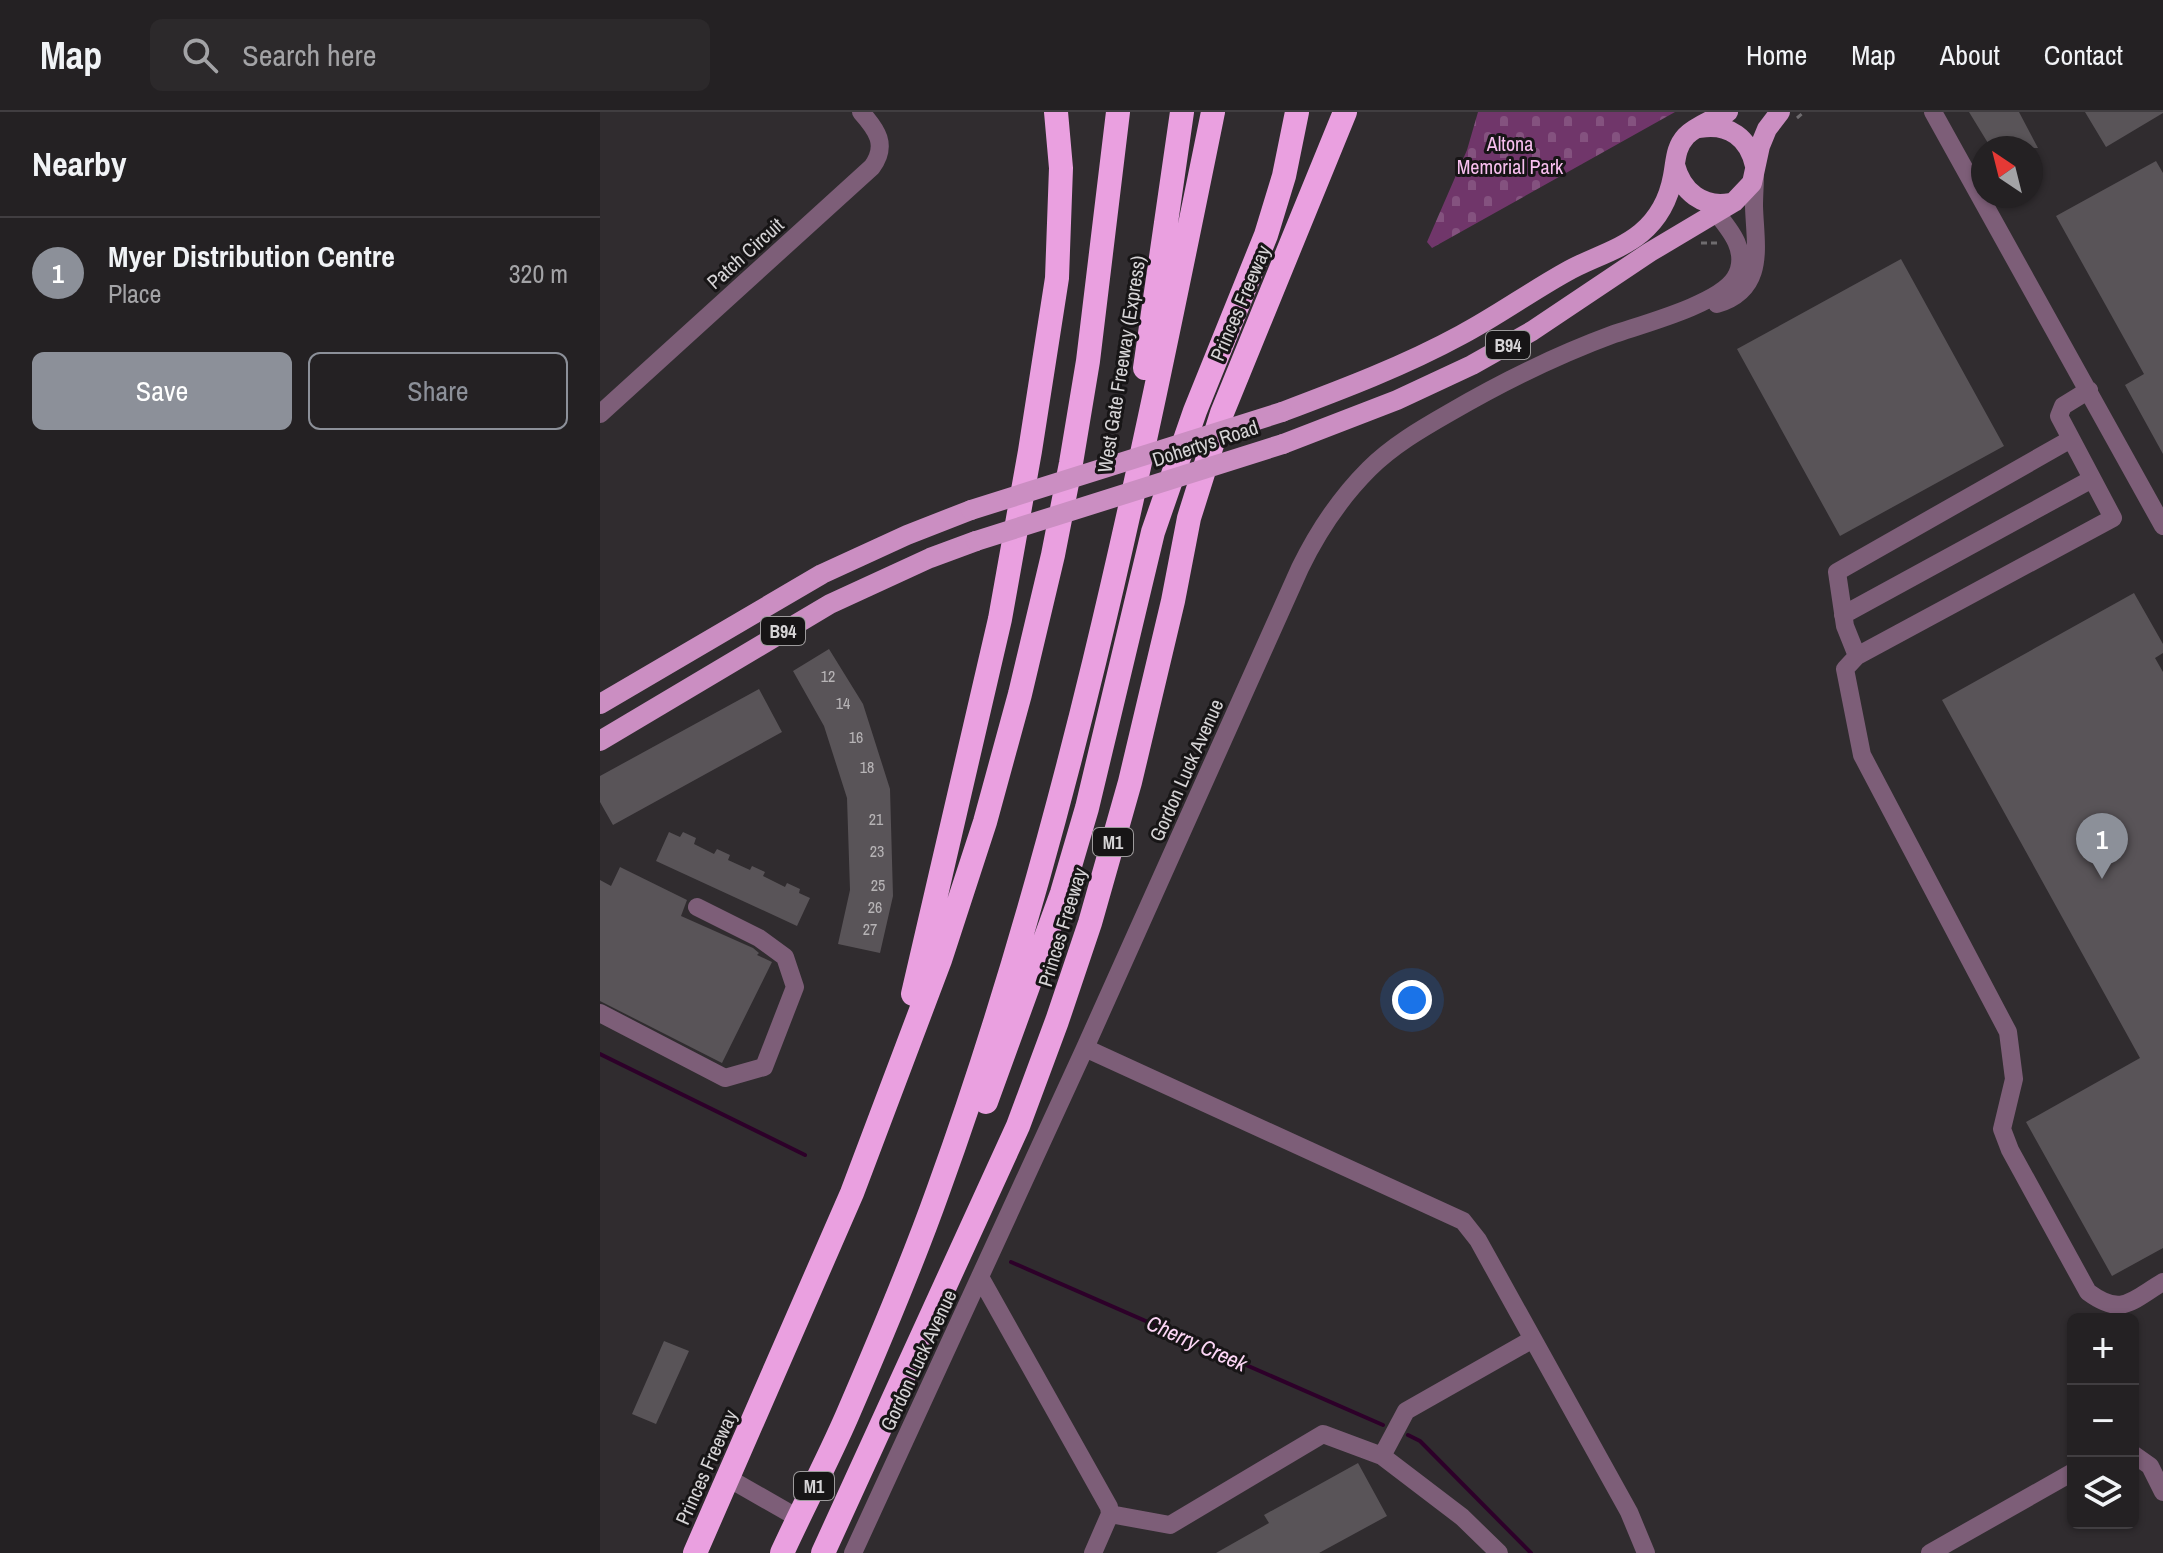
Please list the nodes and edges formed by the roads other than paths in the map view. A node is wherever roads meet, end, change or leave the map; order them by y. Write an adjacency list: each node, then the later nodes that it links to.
1 (861, 112): 17 (street, Patch Circuit)
2 (1056, 112): 29 (highway)
3 (1118, 112): 29 (highway, Princes Freeway)
4 (1182, 112): 22 (highway, West Gate Freeway (Express) / M1)
5 (1213, 112): 22 (highway)
6 (1297, 112): 33 (highway)
7 (1345, 112): 43 (highway, Princes Freeway / M1)
8 (1728, 112): 11 (main road, Dohertys Road / B94)
9 (1780, 112): 13 (main road, Dohertys Road / B94)
10 (1933, 112): 16 (street)
11 (1696, 129): 12 (main road, Dohertys Road / B94); 13 (main road)
12 (1675, 161): 14 (main road); 24 (main road, Dohertys Road / B94, bridge)
13 (1755, 172): 14 (main road, Dohertys Road / B94); 15 (street, Gordon Luck Avenue)
14 (1712, 208): 15 (street, Gordon Luck Avenue); 25 (main road, Dohertys Road / B94, bridge)
15 (1683, 311): 28 (street, Gordon Luck Avenue)
16 (2089, 390): 18 (street); 20 (street)
17 (600, 414)
18 (2071, 439): 19 (street); 21 (street)
19 (2092, 479): 21 (street); 23 (street)
20 (2163, 526)
21 (1843, 615): 23 (street)
22 (1104, 623): 33 (highway, Princes Freeway / M1)
23 (1857, 656): 31 (street)
24 (600, 704)
25 (600, 741)
26 (697, 907): 27 (street)
27 (600, 1013)
28 (1085, 1048): 30 (street, Gordon Luck Avenue); 32 (street)
29 (852, 1193): 37 (highway, Princes Freeway)
30 (980, 1277): 39 (street); 44 (street, Gordon Luck Avenue)
31 (2163, 1282)
32 (1533, 1339): 34 (street); 47 (street)
33 (846, 1419): 40 (highway, Princes Freeway / M1)
34 (1382, 1456): 39 (street); 46 (street)
35 (2137, 1457): 38 (street)
36 (2067, 1475): 48 (street)
37 (728, 1478): 40 (street); 41 (highway, Princes Freeway)
38 (2163, 1492)
39 (1110, 1514): 45 (street)
40 (798, 1518): 42 (highway, Princes Freeway / M1)
41 (695, 1553)
42 (782, 1553)
43 (823, 1553)
44 (853, 1553)
45 (1093, 1553)
46 (1499, 1553)
47 (1646, 1553)
48 (1930, 1553)

